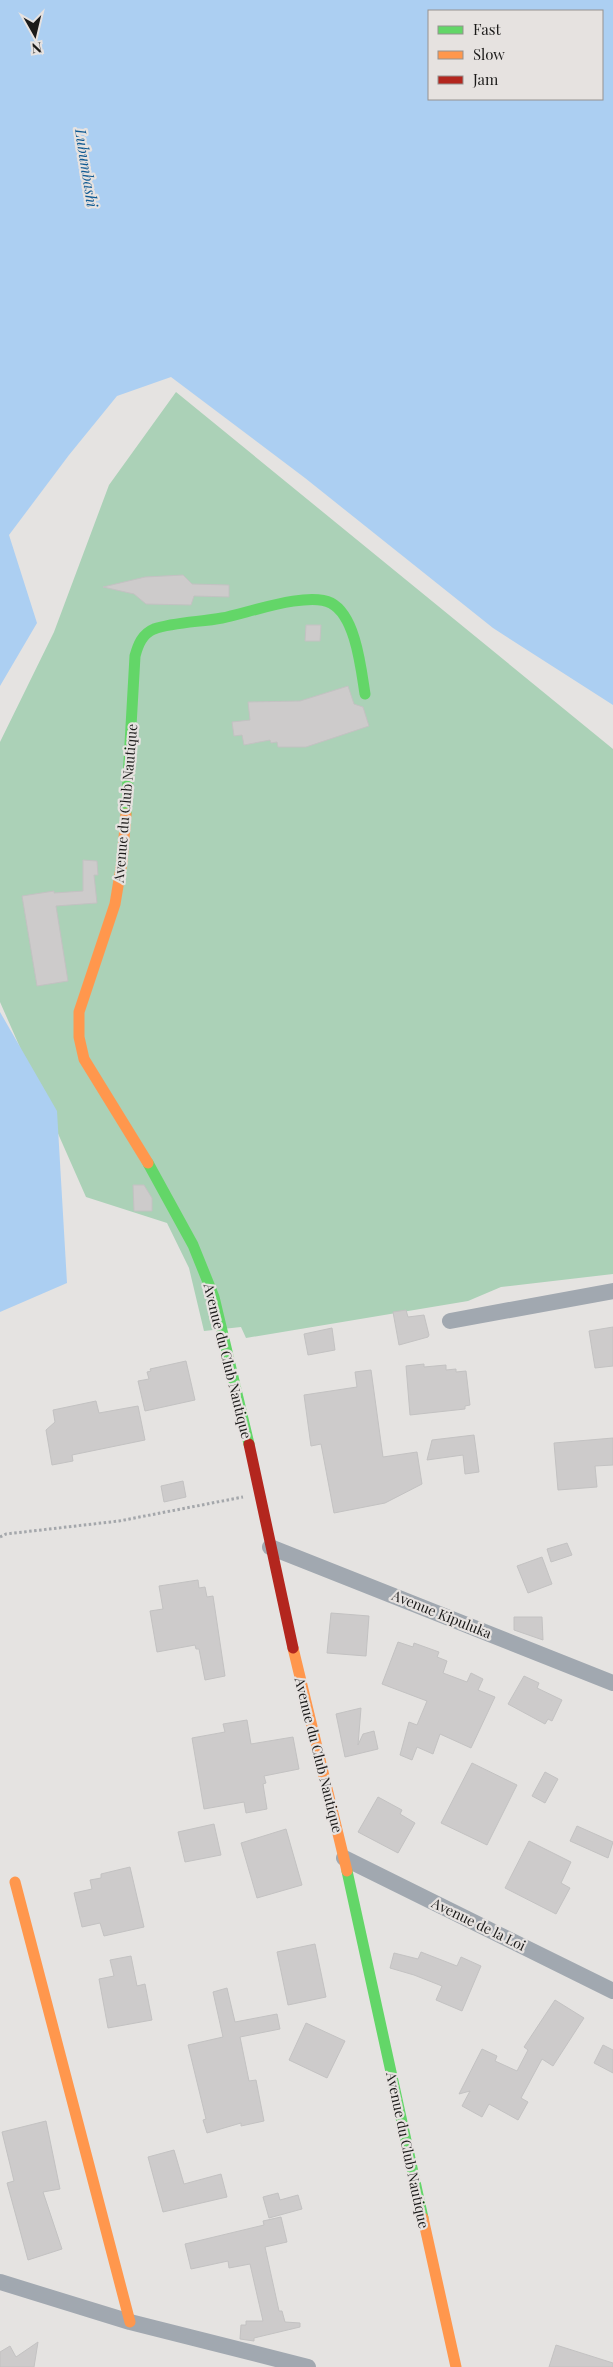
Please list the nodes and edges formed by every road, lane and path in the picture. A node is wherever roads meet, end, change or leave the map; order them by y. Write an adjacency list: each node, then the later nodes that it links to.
1 (366, 694): 4 (street, Avenue du Club Nautique)
2 (613, 1291): 3 (street)
3 (450, 1321)
4 (261, 1494): 5 (path); 6 (street, Avenue du Club Nautique)
5 (0, 1537)
6 (270, 1546): 7 (street, Avenue Kipuluka); 8 (street, Avenue du Club Nautique)
7 (613, 1683)
8 (344, 1858): 10 (street, Avenue de la Loi); 14 (street, Avenue du Club Nautique)
9 (15, 1882): 12 (street)
10 (613, 1991)
11 (0, 2282): 12 (street)
12 (130, 2322): 13 (street)
13 (308, 2367)
14 (456, 2367)

